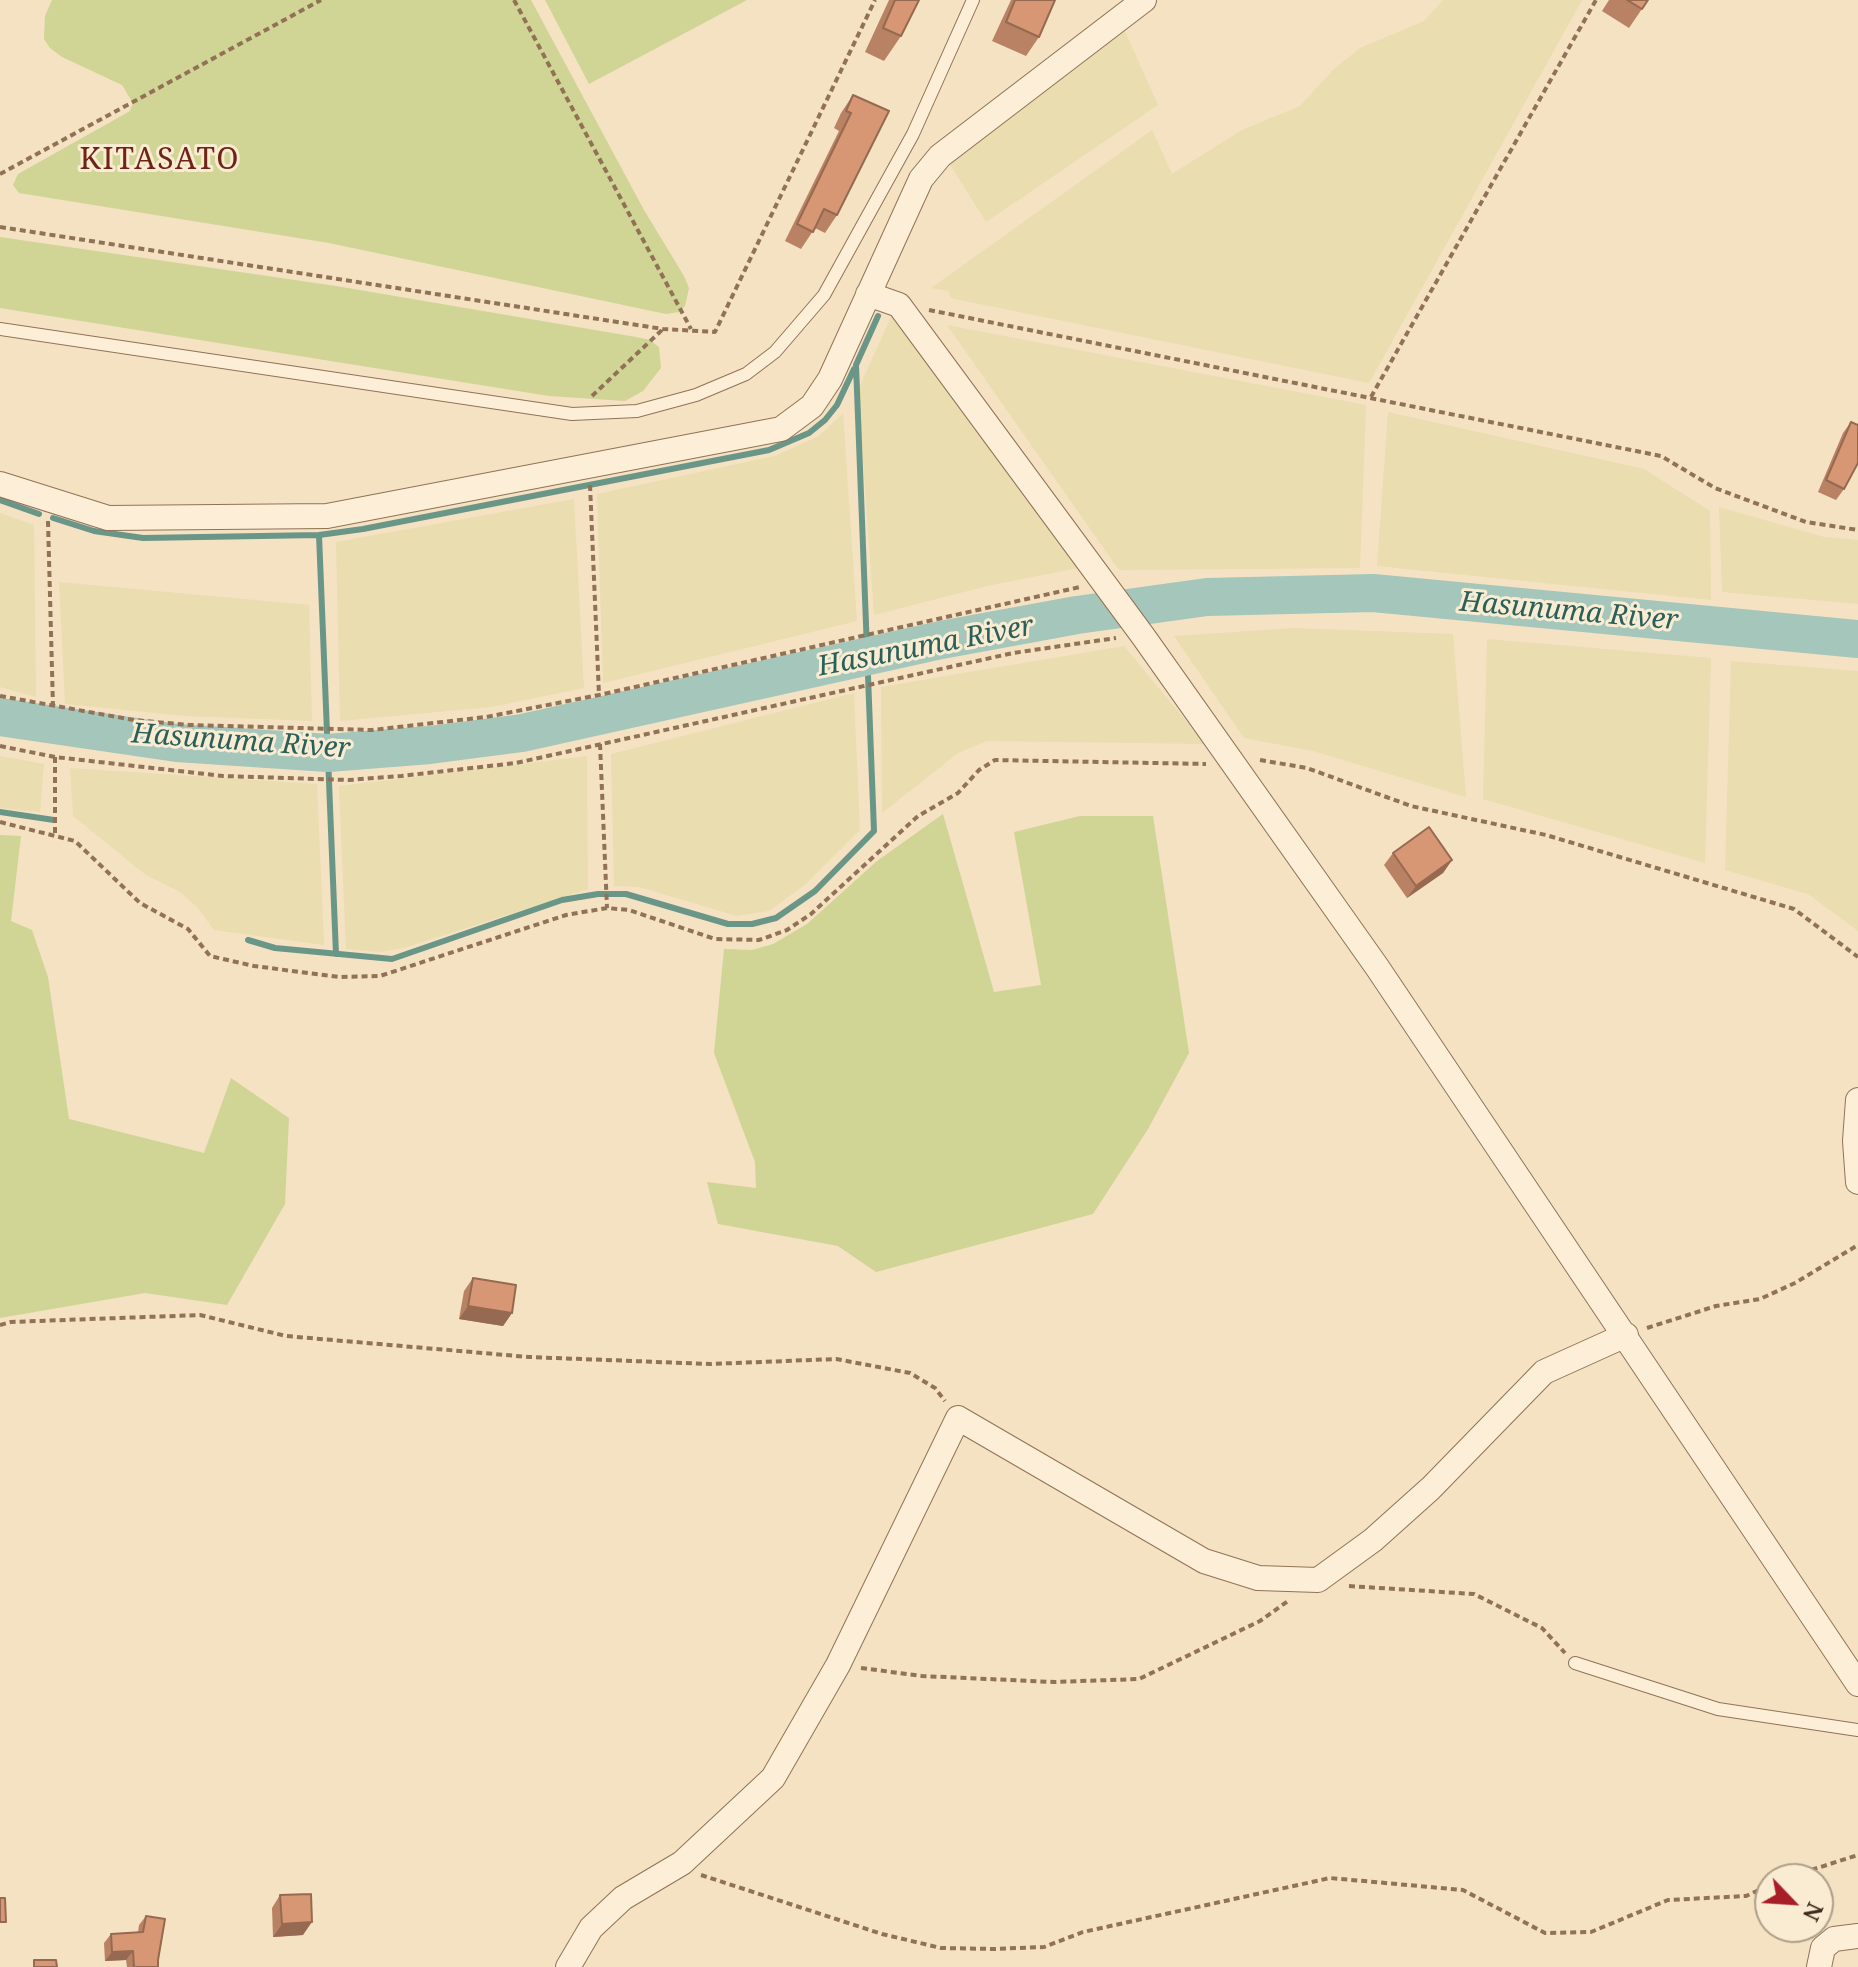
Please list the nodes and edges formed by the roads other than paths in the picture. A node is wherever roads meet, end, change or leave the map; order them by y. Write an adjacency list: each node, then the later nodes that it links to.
1 (973, 0): 4 (lane)
2 (1144, 0): 3 (street)
3 (868, 294): 5 (street); 8 (street)
4 (0, 329)
5 (0, 484)
6 (1858, 1100): 7 (street)
7 (1858, 1182)
8 (1626, 1335): 10 (street); 13 (street)
9 (1575, 1663): 11 (lane)
10 (1858, 1684)
11 (1858, 1730)
12 (1858, 1936): 14 (street)
13 (568, 1967)
14 (1819, 1967)

